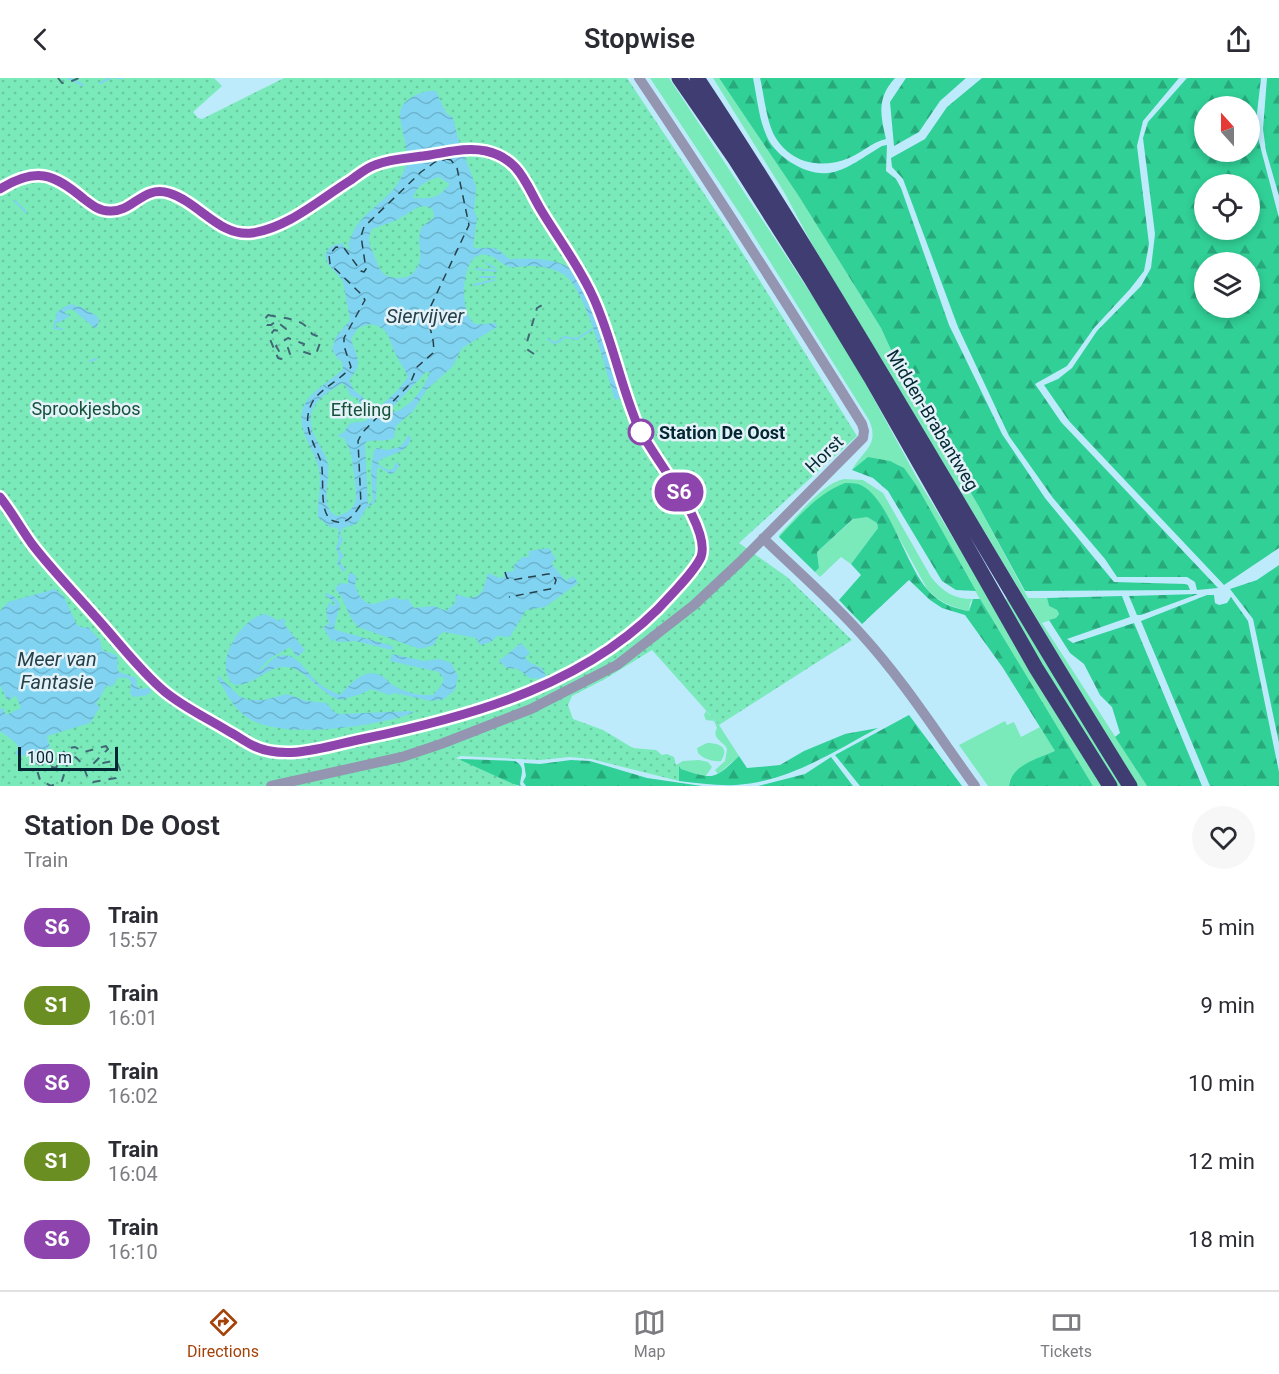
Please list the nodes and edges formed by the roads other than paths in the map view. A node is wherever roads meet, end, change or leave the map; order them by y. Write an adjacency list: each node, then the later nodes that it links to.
1 (639, 78): 6 (street, Horst)
2 (678, 78): 9 (highway, Midden-Brabantweg)
3 (697, 78): 5 (highway, Midden-Brabantweg)
4 (706, 78): 5 (highway)
5 (734, 135): 10 (highway, Midden-Brabantweg)
6 (763, 538): 7 (street); 8 (street)
7 (271, 786)
8 (975, 786)
9 (1110, 786)
10 (1130, 786)

